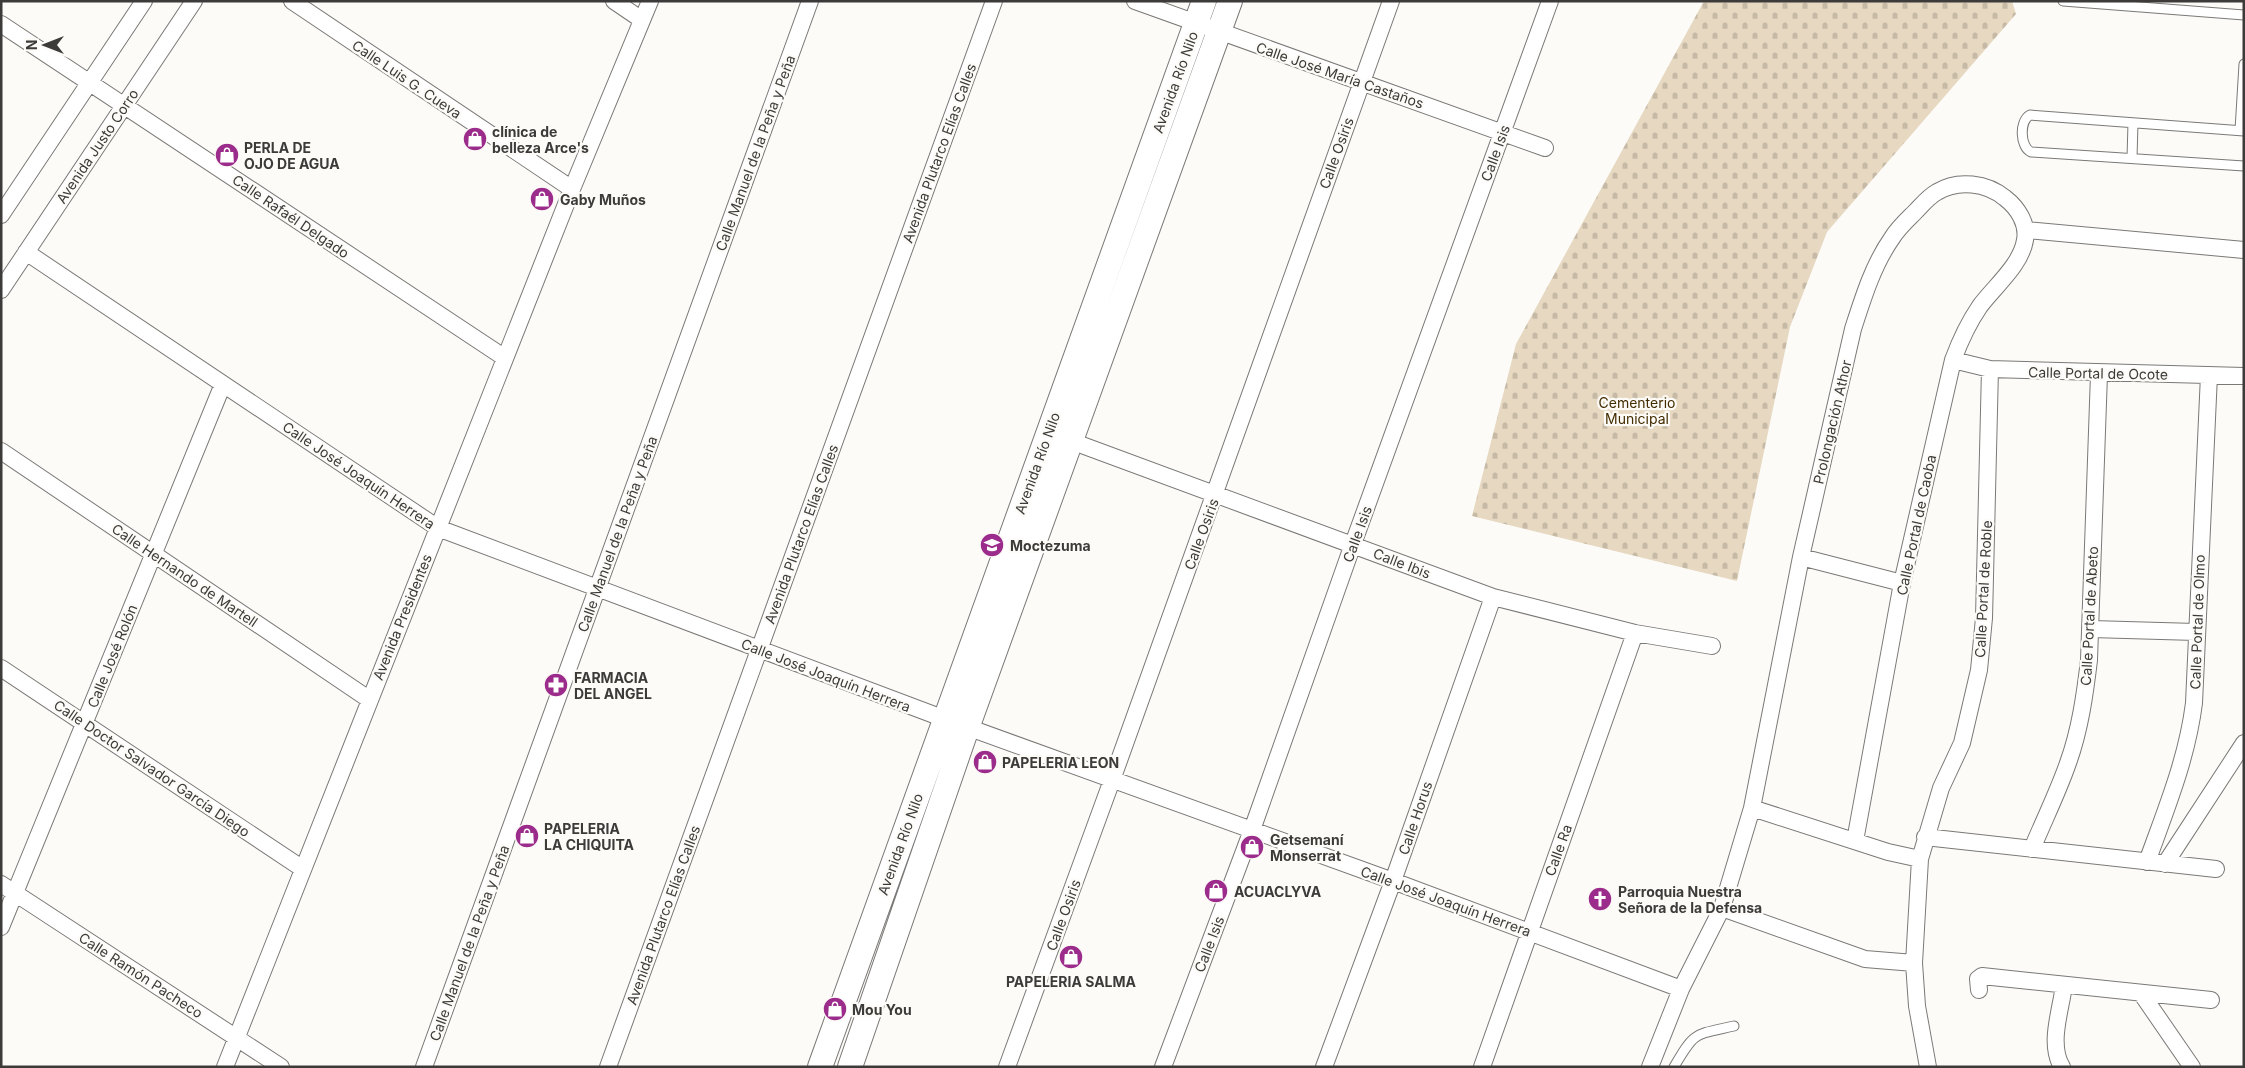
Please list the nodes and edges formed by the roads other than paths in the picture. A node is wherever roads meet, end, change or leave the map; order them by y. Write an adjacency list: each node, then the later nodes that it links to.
1 (144, 1): 20 (street)
2 (194, 1): 22 (street, Avenida Justo Corro)
3 (292, 1): 29 (street, Calle Luis G. Cueva)
4 (614, 1): 15 (street)
5 (650, 1): 15 (street, Avenida Presidentes)
6 (810, 1): 50 (street, Calle Manuel de la Peña y Peña)
7 (994, 1): 56 (street, Avenida Plutarco Elías Calles)
8 (1135, 1): 17 (street, Calle José María Castaños)
9 (1204, 1): 17 (main road, Avenida Río Nilo)
10 (1230, 1): 18 (main road, Avenida Río Nilo)
11 (1391, 1): 21 (street, Calle Osiris)
12 (1550, 1): 25 (street, Calle Isis)
13 (2063, 1): 14 (lane)
14 (2244, 15)
15 (642, 20): 29 (street, Avenida Presidentes)
16 (1, 24): 20 (street, Calle Rafaél Delgado)
17 (1196, 24): 18 (street, Calle José María Castaños); 59 (main road, Avenida Río Nilo)
18 (1219, 32): 21 (street, Calle José María Castaños); 42 (main road, Avenida Río Nilo)
19 (2244, 64): 24 (lane)
20 (89, 82): 22 (street, Calle Rafaél Delgado); 30 (street)
21 (1361, 83): 25 (street, Calle José María Castaños); 44 (street, Calle Osiris)
22 (124, 106): 33 (street, Avenida Justo Corro); 35 (street, Calle Rafaél Delgado)
23 (2133, 123): 24 (lane); 27 (lane); 27 (lane)
24 (2242, 130)
25 (1502, 132): 26 (street, Calle José María Castaños); 46 (street, Calle Isis)
26 (1545, 148)
27 (2132, 158): 28 (lane)
28 (2244, 166)
29 (572, 190): 35 (street, Avenida Presidentes)
30 (1, 215)
31 (2026, 230): 32 (street); 36 (street, Calle Portal de Caoba); 48 (street, Prolongación Athor)
32 (2244, 250)
33 (26, 252): 34 (street, Avenida Justo Corro); 41 (street, Calle José Joaquín Herrera)
34 (1, 290)
35 (505, 358): 45 (street, Avenida Presidentes)
36 (1953, 360): 37 (street, Calle Portal de Ocote); 49 (street, Calle Portal de Caoba)
37 (1990, 370): 38 (street, Calle Portal de Ocote); 66 (street, Calle Portal de Roble)
38 (2099, 374): 39 (street, Calle Portal de Ocote); 52 (street, Calle Portal de Abeto)
39 (2208, 375): 40 (street, Calle Portal de Ocote); 53 (street, Calle Portal de Olmo)
40 (2244, 376)
41 (223, 384): 45 (street, Calle José Joaquín Herrera); 47 (street, Calle José Rolón)
42 (1071, 441): 44 (street, Calle Ibis); 61 (main road, Avenida Río Nilo)
43 (1, 450): 47 (street, Calle Hernando de Martell)
44 (1215, 494): 46 (street, Calle Ibis); 63 (street, Calle Osiris)
45 (438, 528): 50 (street, Calle José Joaquín Herrera); 58 (street, Avenida Presidentes)
46 (1353, 544): 51 (street, Calle Ibis); 65 (street, Calle Isis)
47 (154, 554): 58 (street, Calle Hernando de Martell); 60 (street, Calle José Rolón)
48 (1801, 557): 49 (street); 64 (street, Prolongación Athor)
49 (1902, 583): 67 (street, Calle Portal de Caoba)
50 (598, 588): 56 (street, Calle José Joaquín Herrera); 90 (street, Calle Manuel de la Peña y Peña)
51 (1493, 597): 54 (street, Calle Ibis); 74 (street, Calle Horus)
52 (2090, 629): 53 (street); 68 (street, Calle Portal de Abeto)
53 (2196, 632): 70 (street, Calle Portal de Olmo)
54 (1635, 633): 55 (street, Calle Ibis); 79 (street, Calle Ra)
55 (1712, 646)
56 (760, 649): 59 (street, Calle José Joaquín Herrera); 91 (street, Avenida Plutarco Elías Calles)
57 (1, 668): 60 (street, Calle Doctor Salvador García Diego)
58 (370, 700): 72 (street, Avenida Presidentes)
59 (945, 720): 61 (street, Calle José Joaquín Herrera); 92 (main road, Avenida Río Nilo)
60 (84, 723): 72 (street, Calle Doctor Salvador García Diego); 76 (street, Calle José Rolón)
61 (968, 728): 63 (street, Calle José Joaquín Herrera); 93 (main road, Avenida Río Nilo)
62 (2244, 743): 71 (street)
63 (1112, 780): 65 (street, Calle José Joaquín Herrera); 94 (street, Calle Osiris)
64 (1752, 808): 67 (street); 77 (street, Prolongación Athor)
65 (1252, 830): 74 (street, Calle José Joaquín Herrera); 95 (street, Calle Isis)
66 (1925, 837): 68 (street); 69 (street, Calle Portal de Roble)
67 (1855, 841): 69 (street)
68 (2032, 849): 70 (street)
69 (1920, 859): 80 (street, Calle Portal de Roble)
70 (2147, 862): 71 (street)
71 (2165, 864): 73 (street)
72 (303, 869): 87 (street, Avenida Presidentes)
73 (2216, 869)
74 (1393, 881): 79 (street, Calle José Joaquín Herrera); 96 (street, Calle Horus)
75 (1, 884): 76 (street, Calle Ramón Pacheco)
76 (15, 892): 78 (street, Calle José Rolón); 87 (street, Calle Ramón Pacheco)
77 (1722, 908): 80 (street); 82 (street, Prolongación Athor)
78 (1, 928)
79 (1529, 932): 82 (street, Calle José Joaquín Herrera); 97 (street, Calle Ra)
80 (1914, 964): 100 (street, Calle Portal de Roble)
81 (2064, 985): 83 (street); 84 (street); 101 (street)
82 (1680, 989): 98 (street, Prolongación Athor)
83 (1979, 990)
84 (2140, 993): 85 (street); 102 (street)
85 (2211, 1000)
86 (1734, 1026): 99 (lane)
87 (237, 1037): 88 (street, Avenida Presidentes); 89 (street, Calle Ramón Pacheco)
88 (225, 1067)
89 (281, 1067)
90 (424, 1067)
91 (608, 1067)
92 (820, 1067)
93 (850, 1067)
94 (1007, 1067)
95 (1163, 1067)
96 (1324, 1067)
97 (1482, 1067)
98 (1650, 1067)
99 (1674, 1067)
100 (1928, 1067)
101 (2062, 1067)
102 (2192, 1067)

